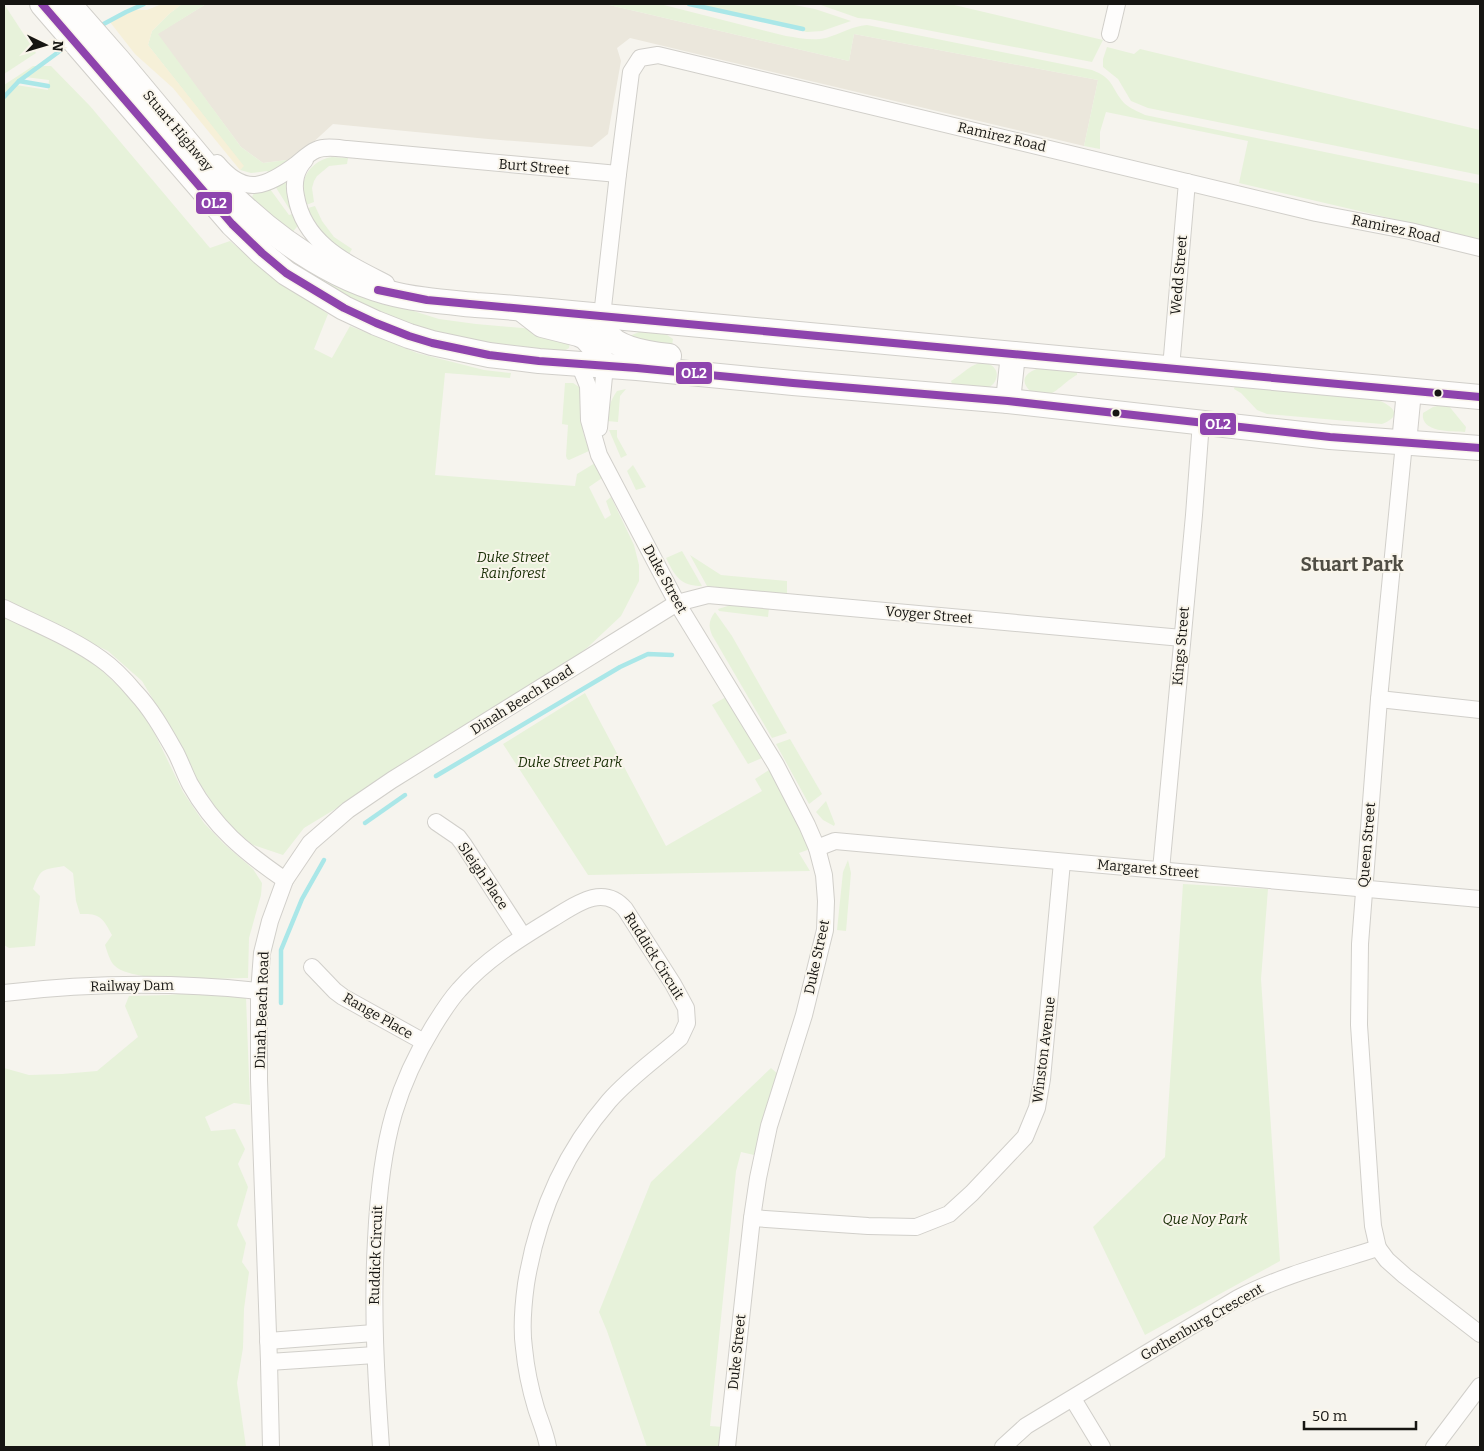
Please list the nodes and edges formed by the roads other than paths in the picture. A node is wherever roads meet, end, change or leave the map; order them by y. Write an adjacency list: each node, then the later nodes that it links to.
1 (1118, 4): 3 (street)
2 (58, 7): 4 (highway, Stuart Highway)
3 (1110, 34)
4 (92, 47): 5 (highway, Stuart Highway); 14 (highway, Stuart Highway)
5 (118, 61): 6 (street); 10 (highway, Stuart Highway)
6 (310, 154): 7 (street, Burt Street); 10 (street)
7 (618, 174): 8 (street, Ramirez Road); 12 (street)
8 (1187, 182): 9 (street, Ramirez Road); 16 (street, Wedd Street)
9 (1480, 248)
10 (427, 300): 11 (highway, Stuart Highway)
11 (520, 308): 12 (highway, Stuart Highway); 15 (highway)
12 (602, 316): 13 (highway, Stuart Highway); 17 (highway)
13 (1013, 354): 16 (highway, Stuart Highway); 20 (highway)
14 (579, 364): 15 (highway, Stuart Highway); 24 (street, Duke Street)
15 (604, 366): 17 (highway, Stuart Highway); 24 (street, Duke Street)
16 (1171, 368): 18 (highway, Stuart Highway)
17 (793, 383): 20 (highway, Stuart Highway)
18 (1409, 391): 19 (highway, Stuart Highway); 22 (highway)
19 (1480, 397)
20 (1008, 401): 21 (highway, Stuart Highway)
21 (1201, 422): 22 (highway, Stuart Highway); 27 (street, Kings Street)
22 (1404, 443): 23 (highway, Stuart Highway); 28 (street, Queen Street)
23 (1480, 448)
24 (599, 455): 25 (street, Duke Street)
25 (678, 603): 27 (street, Voyger Street); 31 (street, Duke Street); 34 (street, Dinah Beach Road)
26 (4, 608): 34 (street)
27 (1182, 638): 33 (street, Kings Street)
28 (1379, 699): 29 (street); 35 (street, Queen Street)
29 (1480, 710)
30 (436, 822): 37 (street, Sleigh Place)
31 (817, 848): 32 (street, Margaret Street); 42 (street, Duke Street)
32 (1062, 862): 33 (street, Margaret Street); 42 (street, Winston Avenue)
33 (1161, 870): 35 (street, Margaret Street)
34 (284, 880): 39 (street, Dinah Beach Road)
35 (1364, 888): 36 (street, Margaret Street); 43 (street, Queen Street)
36 (1480, 899)
37 (523, 936): 41 (street, Ruddick Circuit); 53 (street, Ruddick Circuit)
38 (312, 967): 41 (street, Range Place)
39 (260, 992): 40 (street, Railway Dam); 46 (street, Dinah Beach Road)
40 (4, 993)
41 (424, 1042): 44 (street, Ruddick Circuit)
42 (752, 1218): 54 (street, Duke Street)
43 (1378, 1248): 45 (street); 50 (street, Gothenburg Crescent)
44 (374, 1333): 46 (street); 47 (street, Ruddick Circuit)
45 (1480, 1334)
46 (268, 1341): 48 (street, Dinah Beach Road)
47 (375, 1355): 48 (street); 52 (street, Ruddick Circuit)
48 (269, 1362): 51 (street, Dinah Beach Road)
49 (1480, 1386): 57 (street)
50 (1073, 1398): 55 (street, Gothenburg Crescent); 56 (street)
51 (271, 1447)
52 (381, 1447)
53 (548, 1447)
54 (727, 1447)
55 (1003, 1447)
56 (1102, 1447)
57 (1434, 1447)

